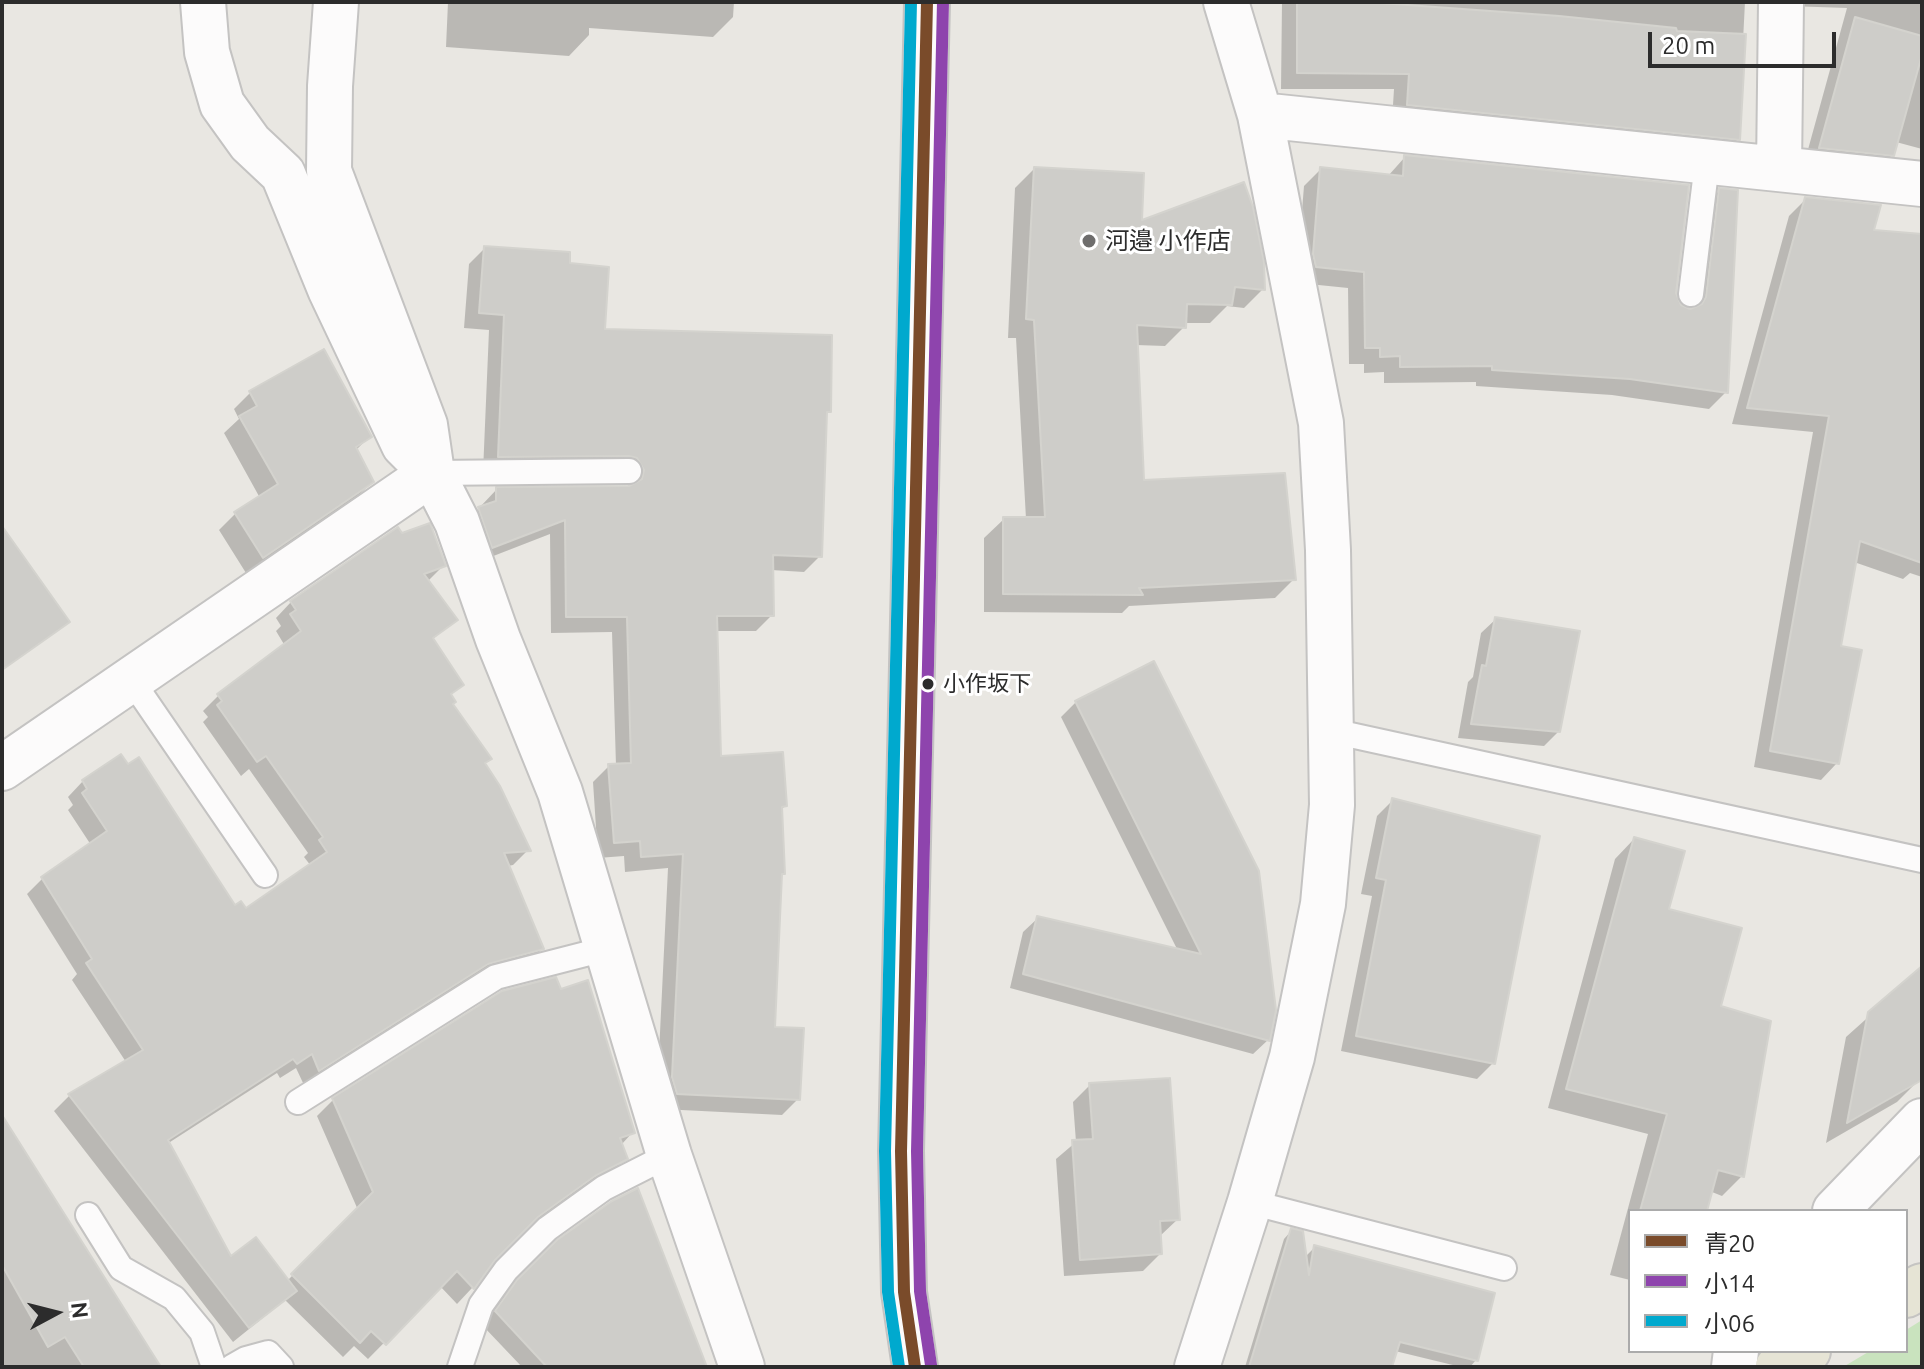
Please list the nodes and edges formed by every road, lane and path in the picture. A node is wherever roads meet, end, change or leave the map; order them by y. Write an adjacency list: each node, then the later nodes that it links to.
1 (203, 2): 12 (street)
2 (336, 2): 12 (street)
3 (927, 2): 32 (street)
4 (1226, 2): 6 (street)
5 (1781, 2): 8 (street)
6 (1260, 115): 7 (street); 14 (street)
7 (1707, 163): 8 (street); 10 (lane)
8 (1779, 169): 9 (street)
9 (1922, 184)
10 (1691, 294)
11 (629, 471): 12 (lane)
12 (432, 473): 13 (street); 18 (street)
13 (132, 681): 15 (street); 17 (lane)
14 (1332, 731): 16 (lane); 22 (street)
15 (2, 768)
16 (1922, 860)
17 (265, 875)
18 (609, 948): 19 (lane); 21 (street)
19 (298, 1102)
20 (1922, 1121): 23 (street)
21 (669, 1155): 30 (lane); 31 (street)
22 (1250, 1202): 25 (lane); 33 (street)
23 (1837, 1209)
24 (88, 1215): 27 (lane)
25 (1504, 1268)
26 (1804, 1353): 34 (main road)
27 (214, 1367)
28 (232, 1367): 29 (lane)
29 (281, 1367)
30 (460, 1367)
31 (742, 1367)
32 (915, 1367)
33 (1197, 1367)
34 (1778, 1367)

